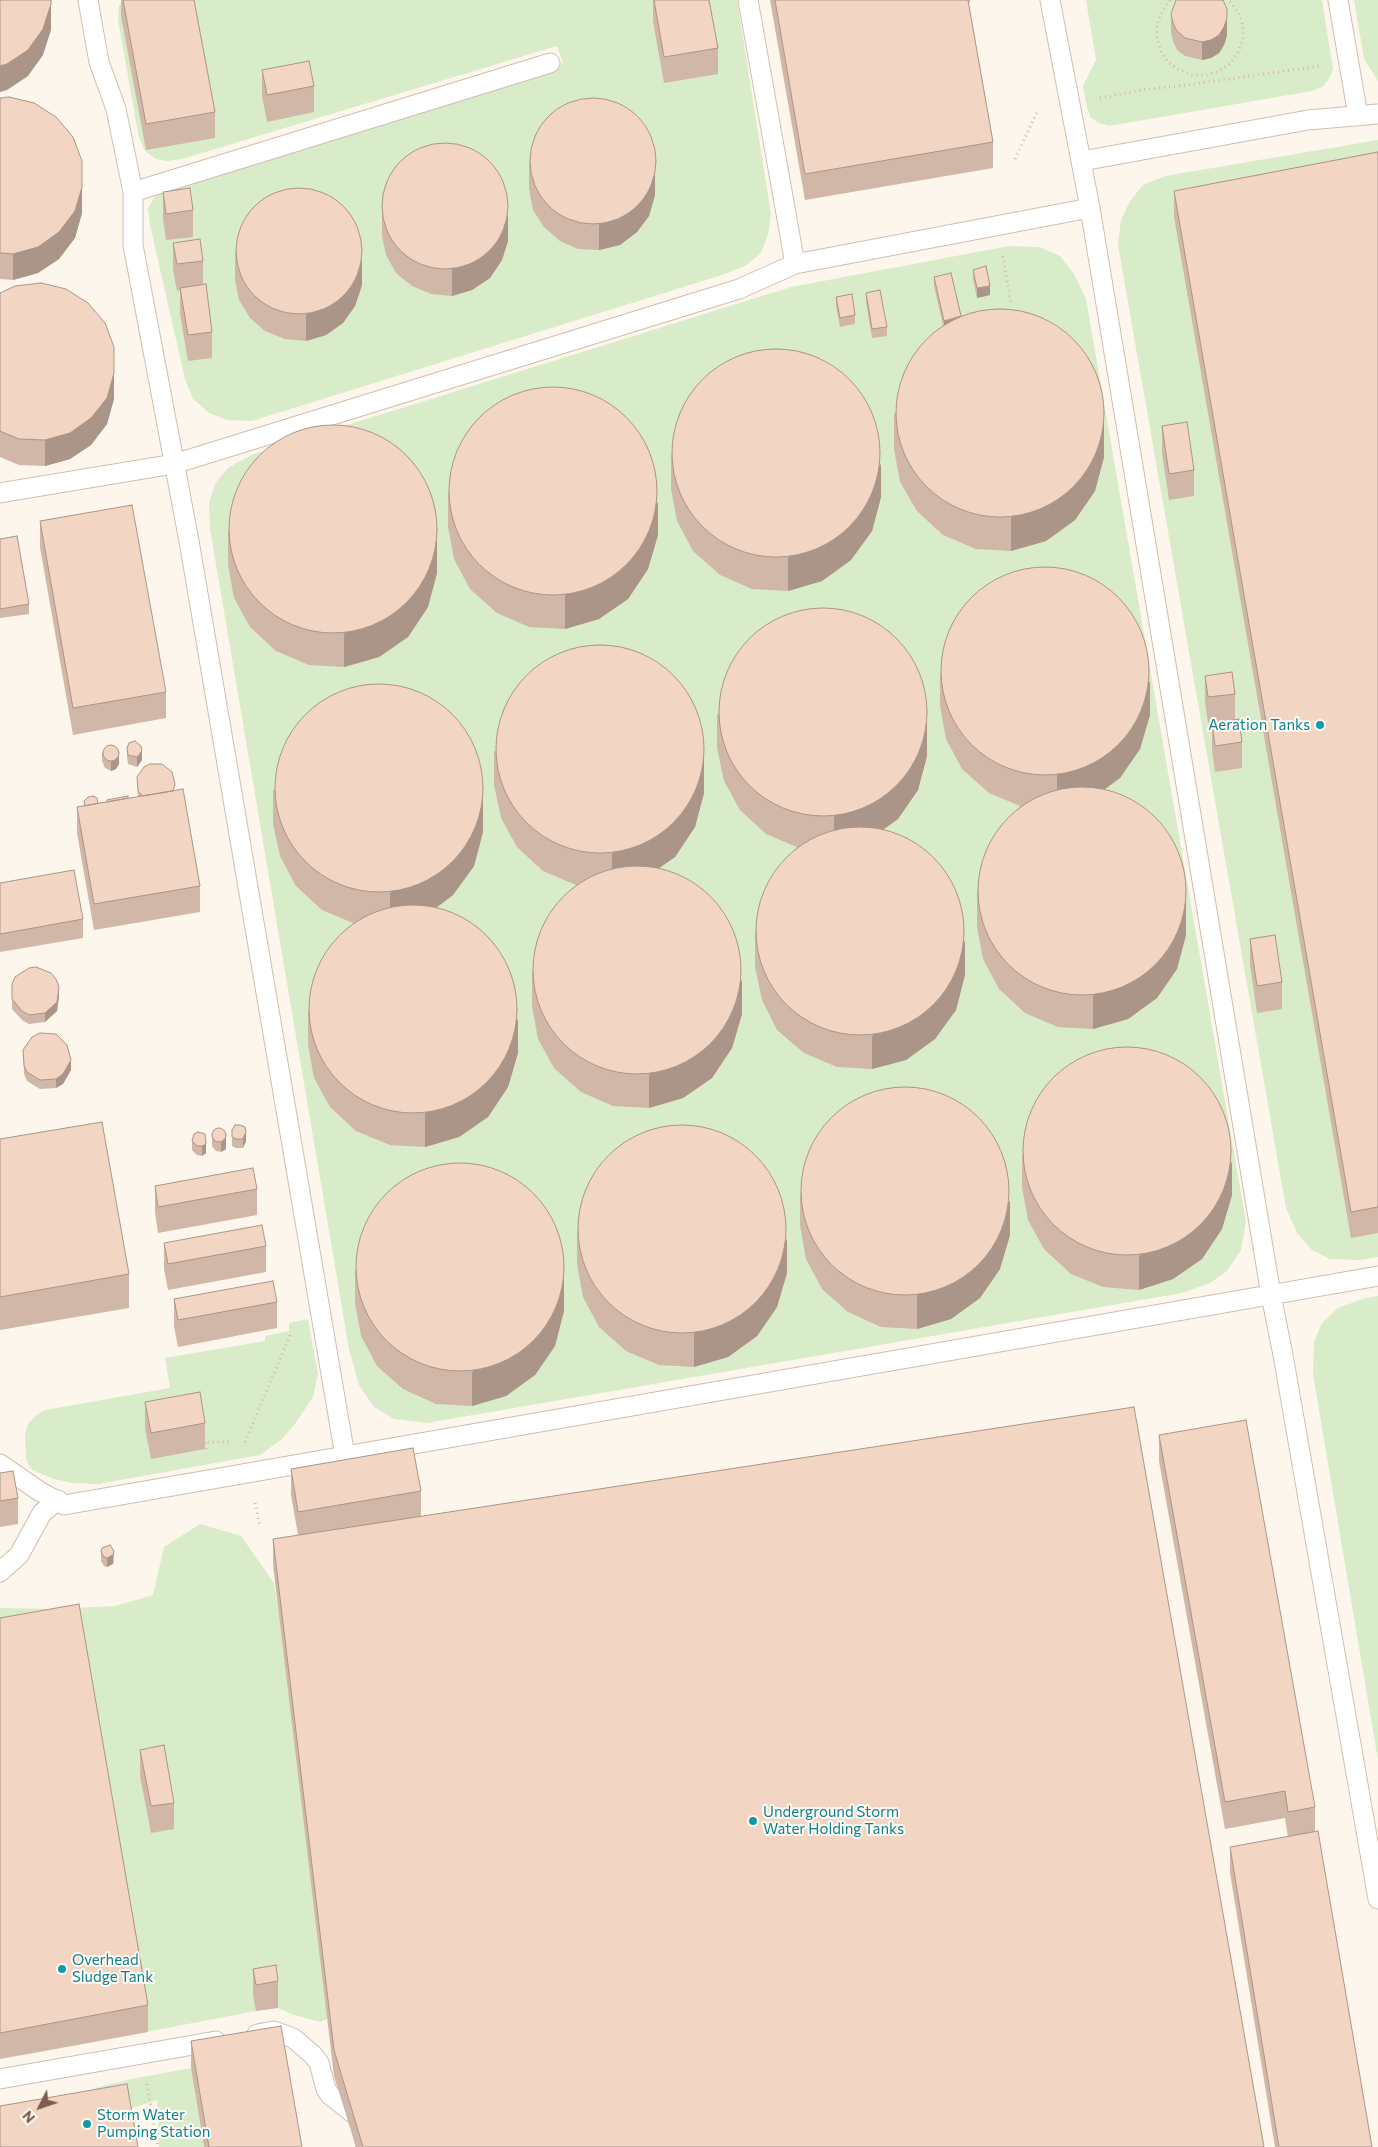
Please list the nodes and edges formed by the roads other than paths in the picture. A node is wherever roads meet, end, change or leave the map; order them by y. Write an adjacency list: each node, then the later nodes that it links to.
1 (88, 0): 9 (lane)
2 (748, 0): 11 (lane)
3 (1050, 0): 8 (lane)
4 (1338, 0): 7 (lane)
5 (550, 62): 9 (lane)
6 (1378, 114): 7 (lane)
7 (1358, 116): 8 (lane)
8 (1082, 161): 10 (lane)
9 (132, 192): 12 (lane)
10 (1090, 208): 11 (lane); 15 (lane)
11 (795, 264): 12 (lane)
12 (174, 464): 13 (lane); 16 (lane)
13 (0, 494)
14 (1378, 1276): 15 (lane)
15 (1271, 1295): 16 (lane); 20 (lane)
16 (345, 1456): 18 (lane)
17 (0, 1464): 18 (lane)
18 (58, 1500): 19 (lane)
19 (0, 1572)
20 (1378, 1899)
21 (0, 2079): 22 (lane)
22 (366, 2147)

